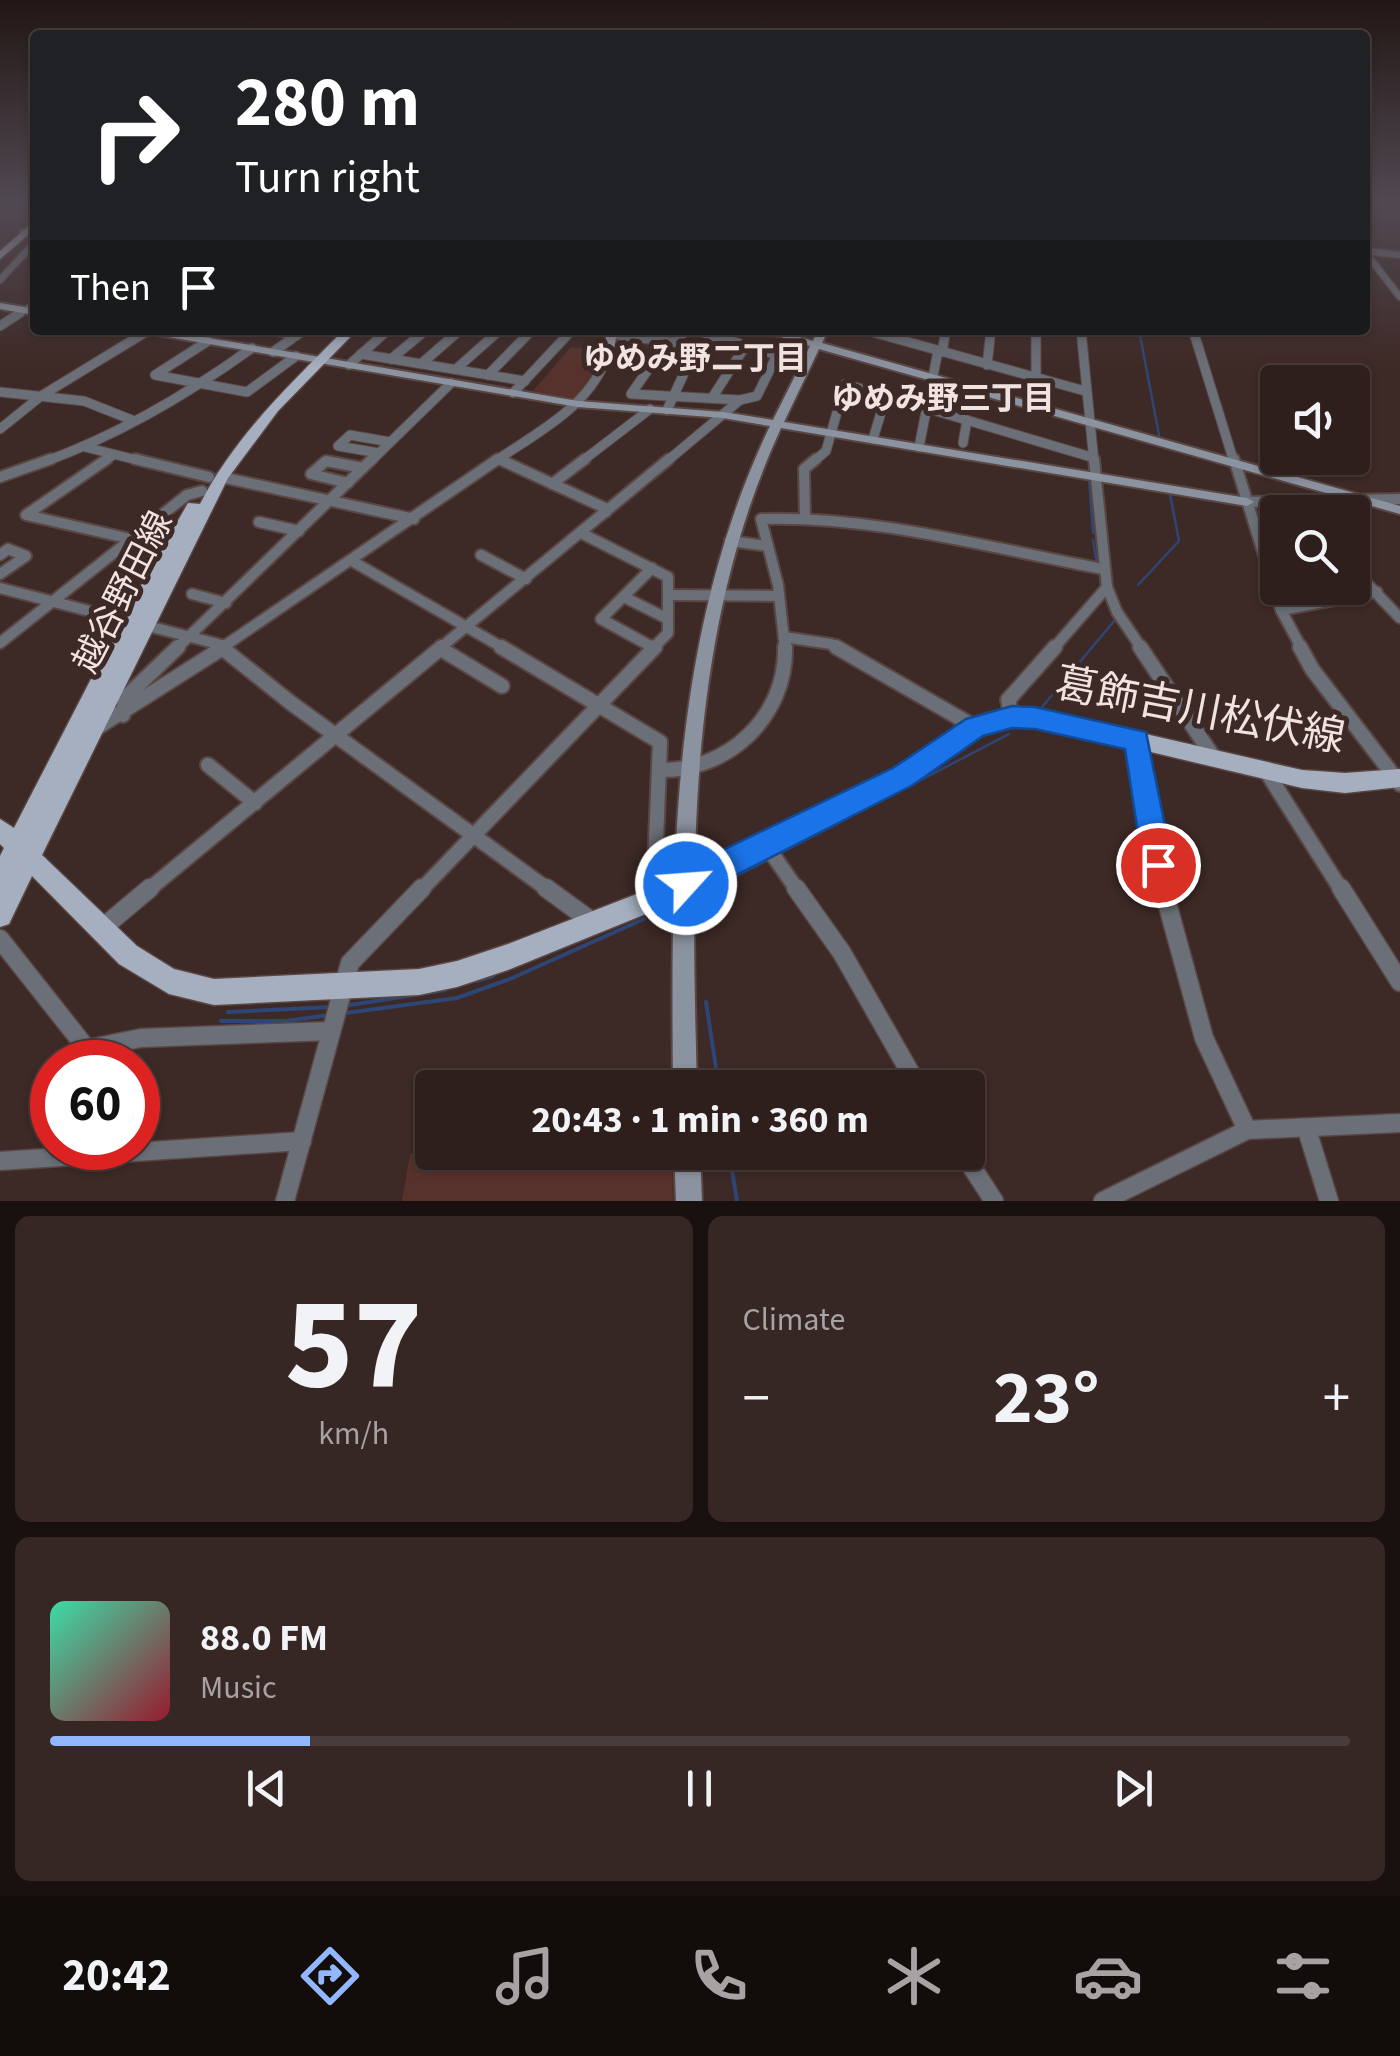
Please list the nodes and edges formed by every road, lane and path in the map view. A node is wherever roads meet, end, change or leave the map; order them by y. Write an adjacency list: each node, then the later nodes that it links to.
1 (22, 258): 3 (street)
2 (1370, 258): 6 (street)
3 (16, 266): 4 (street); 5 (street)
4 (30, 266)
5 (0, 280)
6 (1400, 297)
7 (0, 306): 8 (street)
8 (30, 309)
9 (30, 310): 10 (street)
10 (1, 325): 11 (street)
11 (24, 325)
12 (139, 335): 60 (street)
13 (296, 335): 43 (street)
14 (334, 335): 46 (main road, 越谷野田線)
15 (342, 335): 46 (main road, 越谷野田線)
16 (382, 335): 45 (street)
17 (420, 335): 47 (street)
18 (454, 335): 48 (street)
19 (495, 335): 52 (street)
20 (527, 335): 51 (street)
21 (567, 335): 55 (street)
22 (611, 335): 42 (street)
23 (626, 335): 37 (street)
24 (646, 335): 37 (street)
25 (682, 335): 38 (street)
26 (710, 335): 35 (street)
27 (881, 335): 39 (street)
28 (906, 335): 39 (street)
29 (945, 335): 44 (street)
30 (991, 335): 50 (street)
31 (1036, 335): 54 (street)
32 (1081, 335): 57 (street)
33 (1195, 335): 85 (street)
34 (208, 337): 41 (street); 56 (street)
35 (718, 337): 40 (street); 61 (street)
36 (819, 337): 53 (street); 73 (street)
37 (641, 338): 38 (street)
38 (670, 342): 61 (street)
39 (904, 342): 44 (street)
40 (746, 345): 63 (street); 64 (street)
41 (252, 348): 43 (street); 56 (street)
42 (609, 351): 65 (street)
43 (273, 352): 46 (street)
44 (940, 352): 50 (street); 53 (street)
45 (361, 354): 47 (street); 49 (street)
46 (307, 358): 49 (street); 56 (street); 89 (main road, 越谷野田線)
47 (391, 359): 48 (street)
48 (421, 364): 52 (street)
49 (349, 365): 52 (street)
50 (988, 365): 54 (street)
51 (488, 374): 52 (street); 55 (street)
52 (454, 376): 59 (street); 77 (street)
53 (932, 378): 66 (street); 72 (street)
54 (1036, 378): 57 (street)
55 (525, 380): 59 (street)
56 (202, 384): 70 (street)
57 (1086, 391): 72 (street)
58 (0, 392): 60 (street)
59 (513, 393): 65 (street)
60 (41, 396): 70 (street); 74 (street)
61 (671, 396): 63 (street); 68 (street)
62 (886, 396): 66 (street); 75 (street); 76 (street)
63 (712, 398): 64 (street)
64 (740, 400): 69 (street)
65 (578, 404): 67 (street); 84 (street)
66 (926, 408): 71 (street); 80 (street)
67 (650, 410): 68 (street); 91 (street)
68 (667, 410): 69 (street)
69 (723, 414): 73 (street); 100 (street)
70 (132, 420): 79 (street)
71 (966, 420): 78 (street); 83 (street)
72 (1088, 422): 83 (street); 85 (street)
73 (779, 424): 75 (street); 107 (street)
74 (0, 429)
75 (831, 432): 76 (street); 101 (street)
76 (874, 440): 80 (street)
77 (390, 442): 81 (street); 81 (street)
78 (963, 443)
79 (85, 447): 82 (street); 88 (street)
80 (919, 447): 87 (street)
81 (379, 453): 86 (street)
82 (113, 455): 89 (street); 106 (street)
83 (1092, 456): 87 (street)
84 (501, 460): 91 (street); 102 (street)
85 (1236, 464): 92 (street); 96 (street)
86 (364, 468): 90 (street); 90 (street)
87 (1094, 476): 96 (street); 113 (street)
88 (0, 477)
89 (211, 482): 95 (street); 106 (street); 130 (main road, 越谷野田線)
90 (348, 483): 95 (street)
91 (552, 484): 100 (street)
92 (1344, 495)
93 (1400, 499): 94 (street)
94 (1370, 500)
95 (330, 501): 102 (street); 104 (street)
96 (1247, 502): 97 (street); 127 (street)
97 (1260, 502)
98 (1370, 502): 99 (street)
99 (1400, 510)
100 (606, 512): 105 (street)
101 (805, 516): 108 (street); 113 (street)
102 (414, 519): 111 (street)
103 (259, 522): 104 (street)
104 (299, 531): 126 (street)
105 (581, 533): 112 (street); 115 (street)
106 (131, 539): 125 (street)
107 (730, 541): 108 (street); 122 (street)
108 (768, 546): 123 (street)
109 (481, 554): 115 (street)
110 (0, 555): 114 (street)
111 (352, 560): 131 (street); 135 (street)
112 (652, 568): 121 (street); 124 (street)
113 (1103, 569): 117 (street)
114 (0, 574)
115 (526, 579): 131 (street)
116 (1370, 585): 119 (street)
117 (1107, 587): 141 (street); 146 (street)
118 (0, 588): 125 (street)
119 (1377, 592): 127 (street); 129 (street)
120 (192, 594): 126 (street)
121 (668, 595): 122 (street); 128 (street)
122 (714, 596): 123 (street); 150 (street)
123 (778, 596): 132 (street)
124 (624, 597): 128 (street); 136 (street)
125 (54, 600): 130 (street); 134 (street)
126 (226, 602): 133 (street)
127 (1281, 610): 151 (street)
128 (668, 618): 136 (street)
129 (1400, 618)
130 (137, 623): 133 (street); 143 (main road, 越谷野田線); 156 (main road, 越谷野田線)
131 (468, 627): 137 (street); 139 (street)
132 (784, 637): 142 (street); 150 (street)
133 (190, 638): 135 (street); 140 (street)
134 (0, 644)
135 (222, 648): 140 (street); 144 (street)
136 (654, 648): 139 (street)
137 (441, 649): 138 (street); 144 (street)
138 (502, 686)
139 (600, 704): 148 (street); 154 (street)
140 (123, 715): 143 (street)
141 (1012, 717): 142 (main road, 葛飾吉川松伏線); 145 (main road, 葛飾吉川松伏線)
142 (975, 727): 155 (main road, 葛飾吉川松伏線)
143 (92, 731): 156 (main road, 越谷野田線)
144 (337, 736): 152 (street); 154 (street)
145 (1137, 740): 146 (main road, 葛飾吉川松伏線); 170 (street)
146 (1214, 758): 149 (main road, 葛飾吉川松伏線)
147 (208, 764): 152 (street)
148 (658, 770): 150 (street); 159 (street)
149 (1266, 771): 151 (main road, 葛飾吉川松伏線); 164 (street)
150 (689, 772): 158 (street)
151 (1399, 780)
152 (255, 803): 162 (street)
153 (0, 828): 156 (main road)
154 (474, 836): 161 (street); 165 (street)
155 (766, 844): 158 (main road, 葛飾吉川松伏線); 168 (street)
156 (24, 852): 157 (main road, 越谷野田線); 160 (main road, 越谷野田線); 162 (main road, 葛飾吉川松伏線)
157 (0, 880)
158 (686, 884): 159 (main road, 葛飾吉川松伏線); 167 (street)
159 (654, 899): 161 (main road, 葛飾吉川松伏線)
160 (0, 915)
161 (594, 923): 165 (main road, 葛飾吉川松伏線)
162 (100, 930): 165 (main road, 葛飾吉川松伏線)
163 (0, 938): 166 (street)
164 (1400, 982)
165 (341, 987): 166 (street)
166 (331, 1031): 172 (street)
167 (685, 1070)
168 (908, 1070)
169 (1400, 1123): 171 (street)
170 (1247, 1130): 171 (street); 179 (street)
171 (1307, 1130): 180 (street)
172 (302, 1141): 173 (street); 176 (street)
173 (0, 1161)
174 (688, 1170): 177 (street)
175 (974, 1170): 178 (street)
176 (285, 1201)
177 (689, 1201)
178 (994, 1201)
179 (1104, 1201)
180 (1329, 1201)

